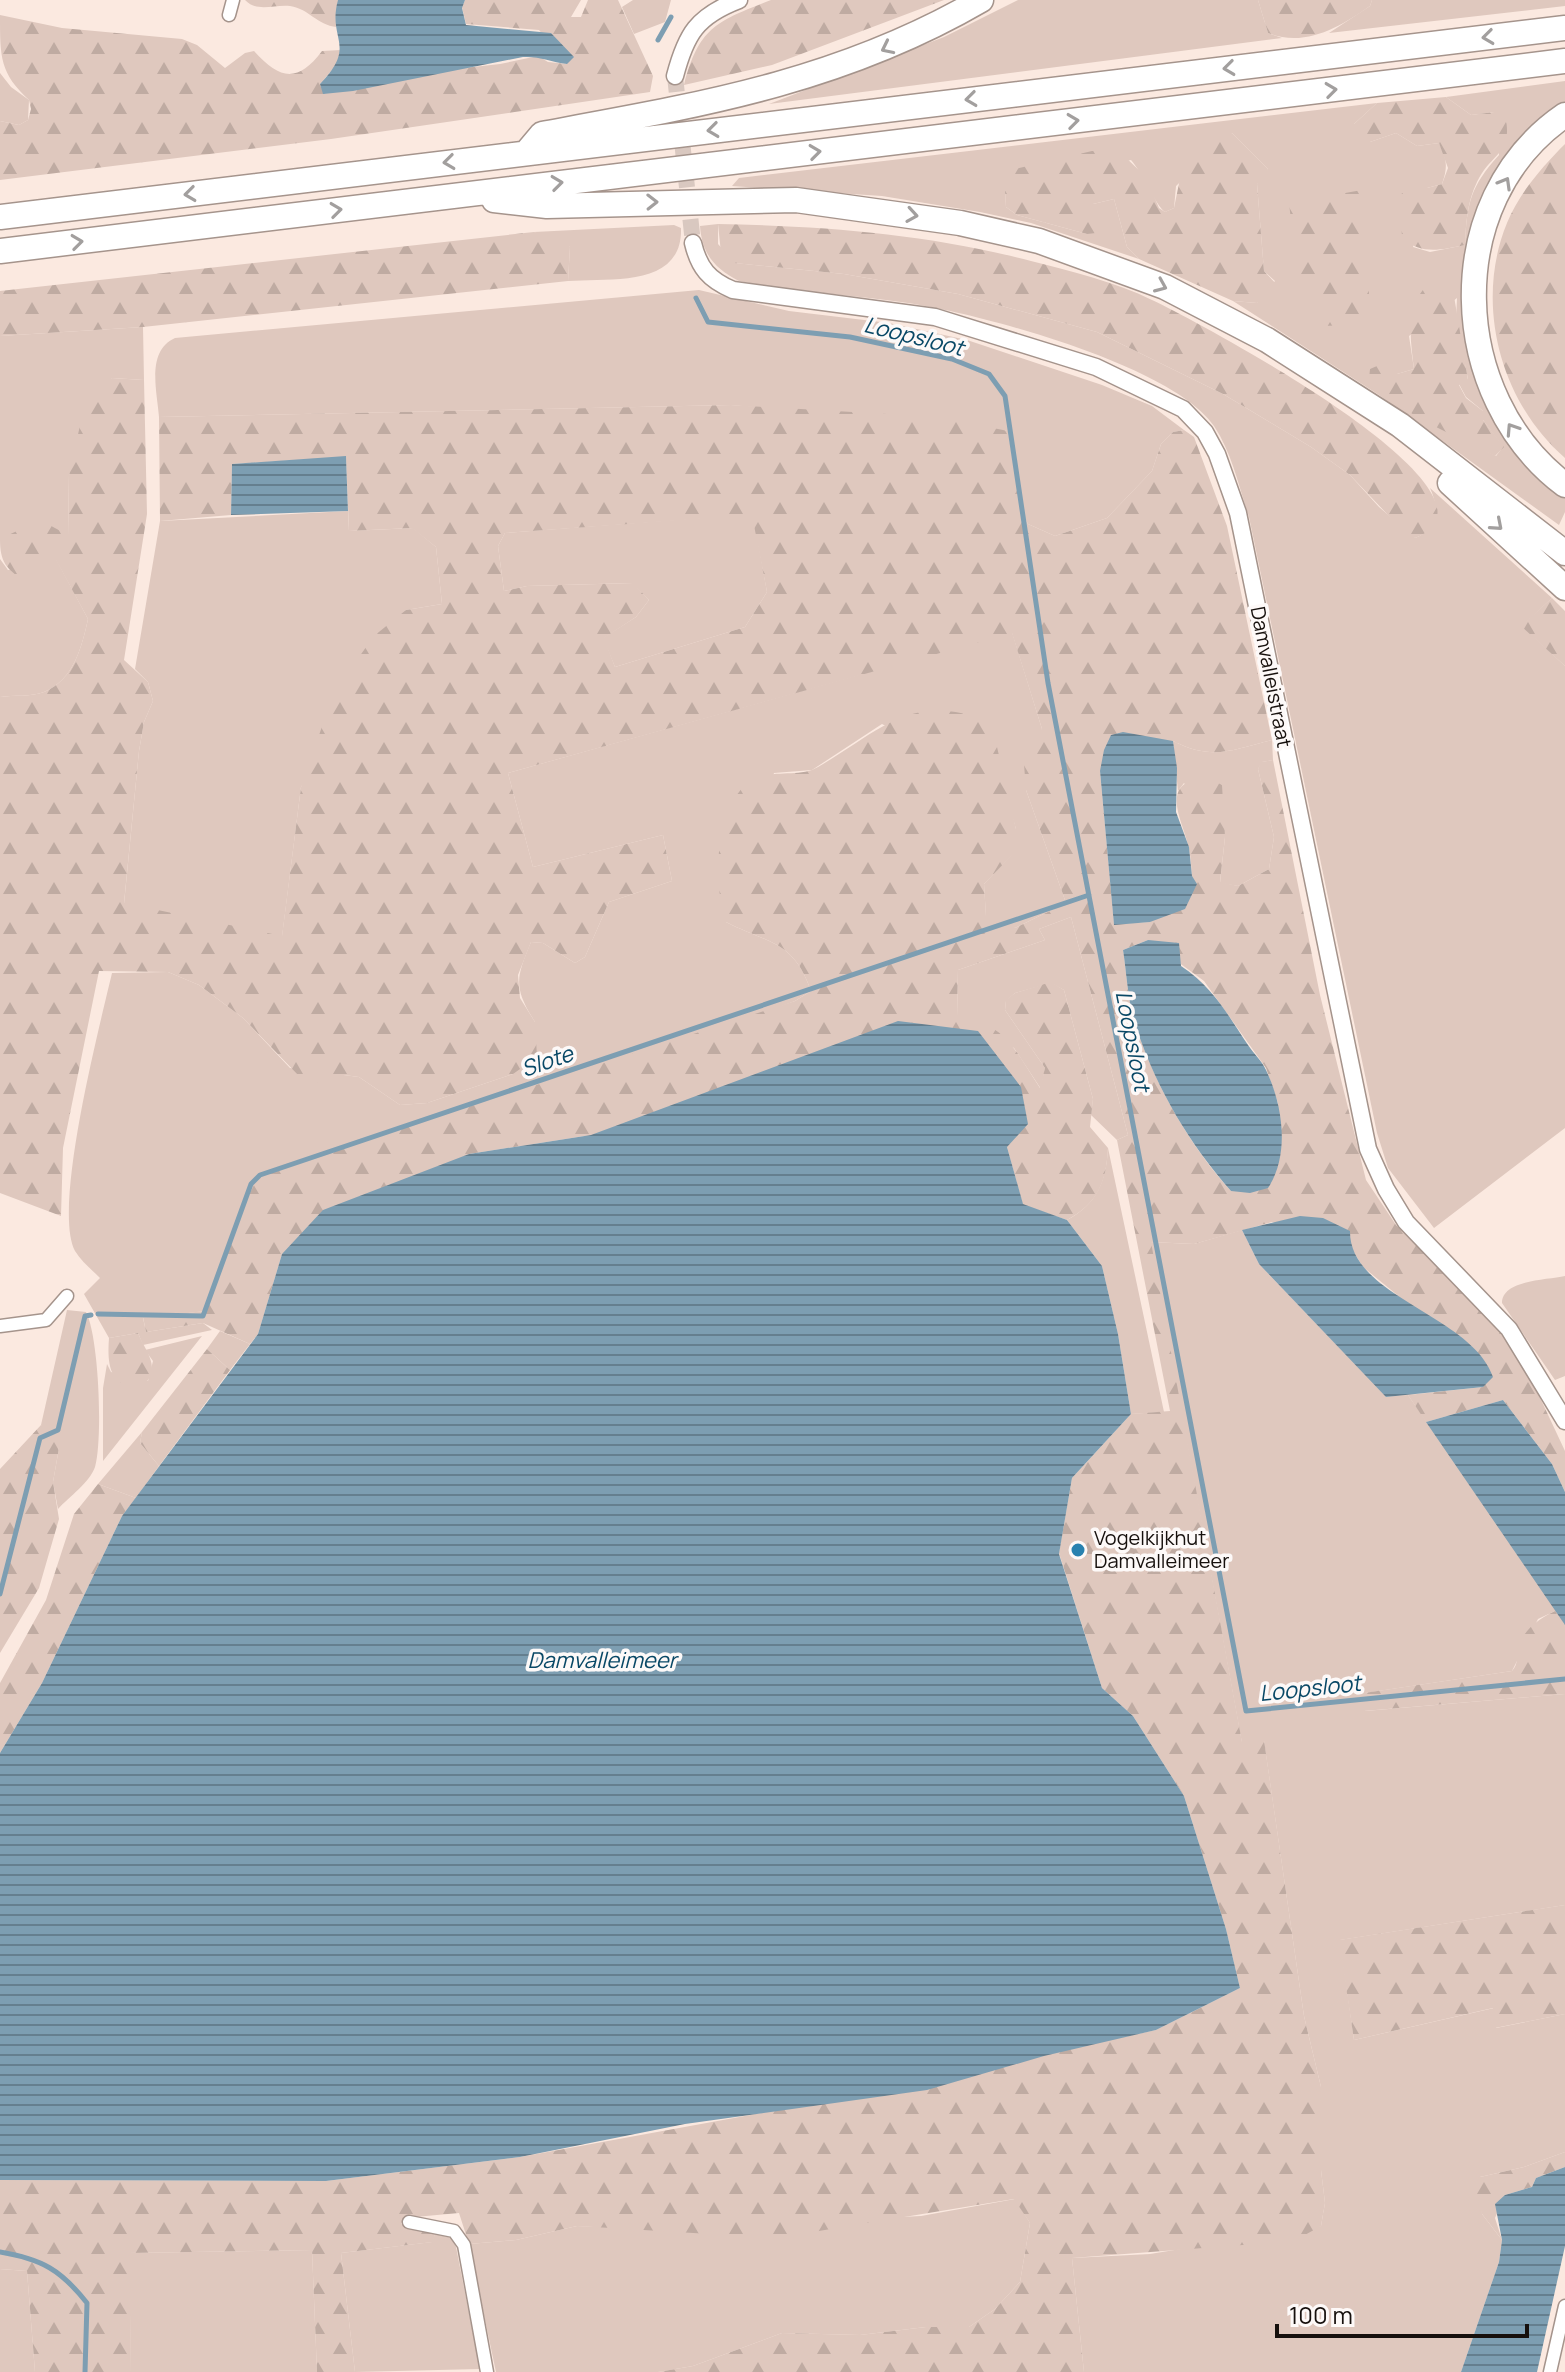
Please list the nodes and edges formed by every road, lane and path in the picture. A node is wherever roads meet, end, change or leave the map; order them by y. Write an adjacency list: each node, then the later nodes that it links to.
1 (233, 0): 4 (street)
2 (739, 0): 7 (street)
3 (981, 0): 9 (highway, one-way to 9)
4 (229, 15)
5 (1565, 28): 9 (highway, one-way to 9)
6 (1565, 61): 10 (highway, one-way to 6)
7 (675, 76)
8 (1565, 115): 15 (highway, one-way to 8)
9 (526, 153): 11 (highway, one-way to 11)
10 (452, 196): 13 (highway, one-way to 10); 14 (highway, one-way to 14)
11 (0, 217)
12 (693, 243): 20 (street, Damvalleistraat)
13 (0, 251)
14 (1369, 408): 16 (highway); 17 (highway, one-way to 17)
15 (1565, 485)
16 (1565, 553)
17 (1565, 588)
18 (67, 1296): 19 (street)
19 (0, 1326)
20 (1565, 1421)
21 (409, 2222): 23 (street)
22 (1565, 2306): 24 (street)
23 (487, 2372)
24 (1550, 2372)

